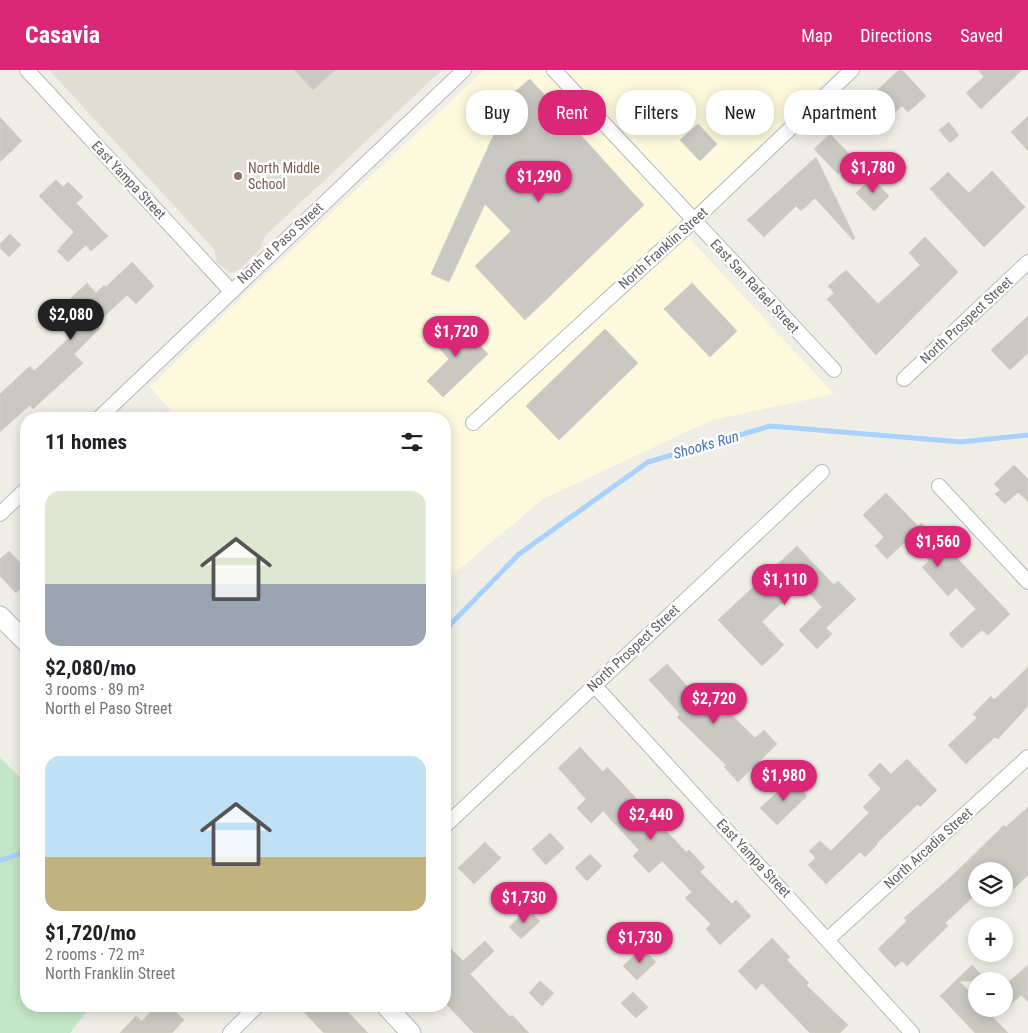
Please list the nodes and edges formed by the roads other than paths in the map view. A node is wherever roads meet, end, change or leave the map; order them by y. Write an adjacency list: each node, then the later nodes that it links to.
1 (28, 70): 7 (street, East Yampa Street)
2 (464, 70): 7 (street, North el Paso Street)
3 (554, 70): 5 (street, East San Rafael Street)
4 (852, 70): 5 (street, North Franklin Street)
5 (693, 221): 8 (street, East San Rafael Street); 11 (street, North Franklin Street)
6 (1028, 262): 9 (street, North Prospect Street)
7 (230, 290): 10 (street, North el Paso Street)
8 (834, 370)
9 (904, 379)
10 (105, 412)
11 (473, 423)
12 (822, 472): 19 (street, North Prospect Street)
13 (939, 486): 16 (street)
14 (20, 494): 15 (street)
15 (0, 514)
16 (1028, 582)
17 (0, 616): 18 (street)
18 (20, 636)
19 (594, 684): 21 (street, North Prospect Street); 22 (street, East Yampa Street)
20 (1028, 758): 22 (street, North Arcadia Street)
21 (451, 820)
22 (828, 939): 27 (street, East Yampa Street)
23 (251, 1012): 25 (street)
24 (392, 1012): 26 (street)
25 (230, 1033)
26 (411, 1033)
27 (912, 1033)

